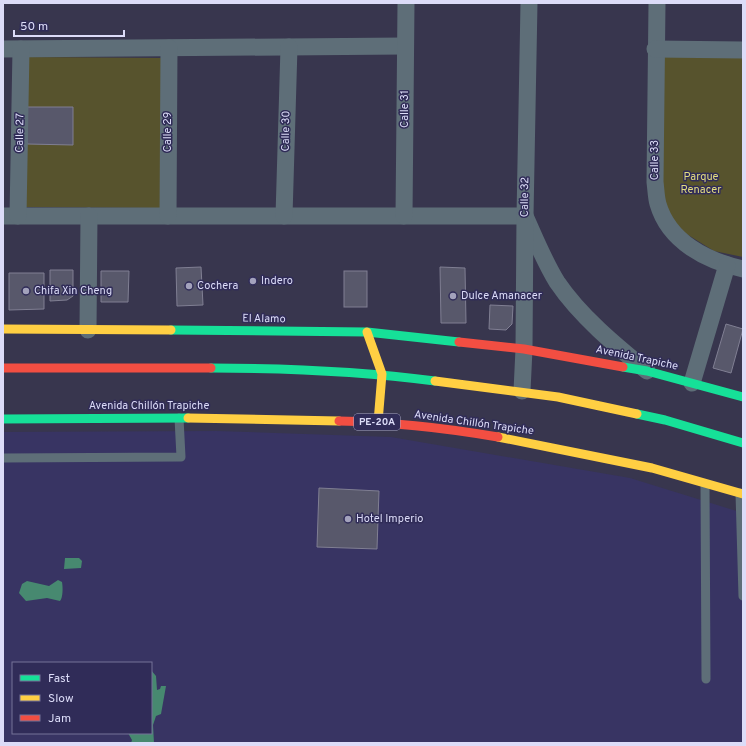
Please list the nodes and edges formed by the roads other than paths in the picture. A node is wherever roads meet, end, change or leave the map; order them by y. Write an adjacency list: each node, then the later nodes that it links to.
1 (406, 3): 5 (street, Calle 31)
2 (529, 3): 16 (street, Calle 32)
3 (657, 3): 9 (street, Calle 33)
4 (289, 46): 5 (street); 6 (street); 14 (street, Calle 30)
5 (405, 46): 15 (street, Calle 31)
6 (168, 48): 8 (street); 13 (street, Calle 29)
7 (3, 49): 8 (street)
8 (21, 49): 11 (street, Calle 27)
9 (655, 50): 10 (street); 17 (street, Calle 33)
10 (743, 50)
11 (11, 216): 12 (street)
12 (89, 216): 13 (street); 19 (street)
13 (168, 216): 14 (street)
14 (284, 216): 15 (street)
15 (404, 216): 16 (street)
16 (525, 216): 21 (street, Calle 32); 23 (street)
17 (735, 267): 25 (street)
18 (3, 329): 19 (main road, El Alamo)
19 (88, 330): 20 (main road, El Alamo)
20 (367, 332): 21 (main road, El Alamo); 24 (main road)
21 (524, 349): 23 (main road, Avenida Trapiche); 26 (street, Calle 32)
22 (3, 368): 24 (main road)
23 (647, 371): 25 (main road, Avenida Trapiche)
24 (382, 374): 26 (main road); 30 (main road)
25 (692, 383): 27 (main road, Avenida Trapiche)
26 (522, 391): 31 (main road)
27 (743, 397)
28 (179, 418): 29 (main road, Avenida Chillón Trapiche / PE-20A); 30 (main road, Avenida Chillón Trapiche / PE-20A); 32 (lane)
29 (3, 420)
30 (378, 422): 33 (main road, Avenida Chillón Trapiche / PE-20A)
31 (743, 443)
32 (3, 458)
33 (705, 484): 34 (main road, Avenida Chillón Trapiche / PE-20A); 36 (lane)
34 (742, 494): 35 (lane)
35 (743, 596)
36 (706, 679)

